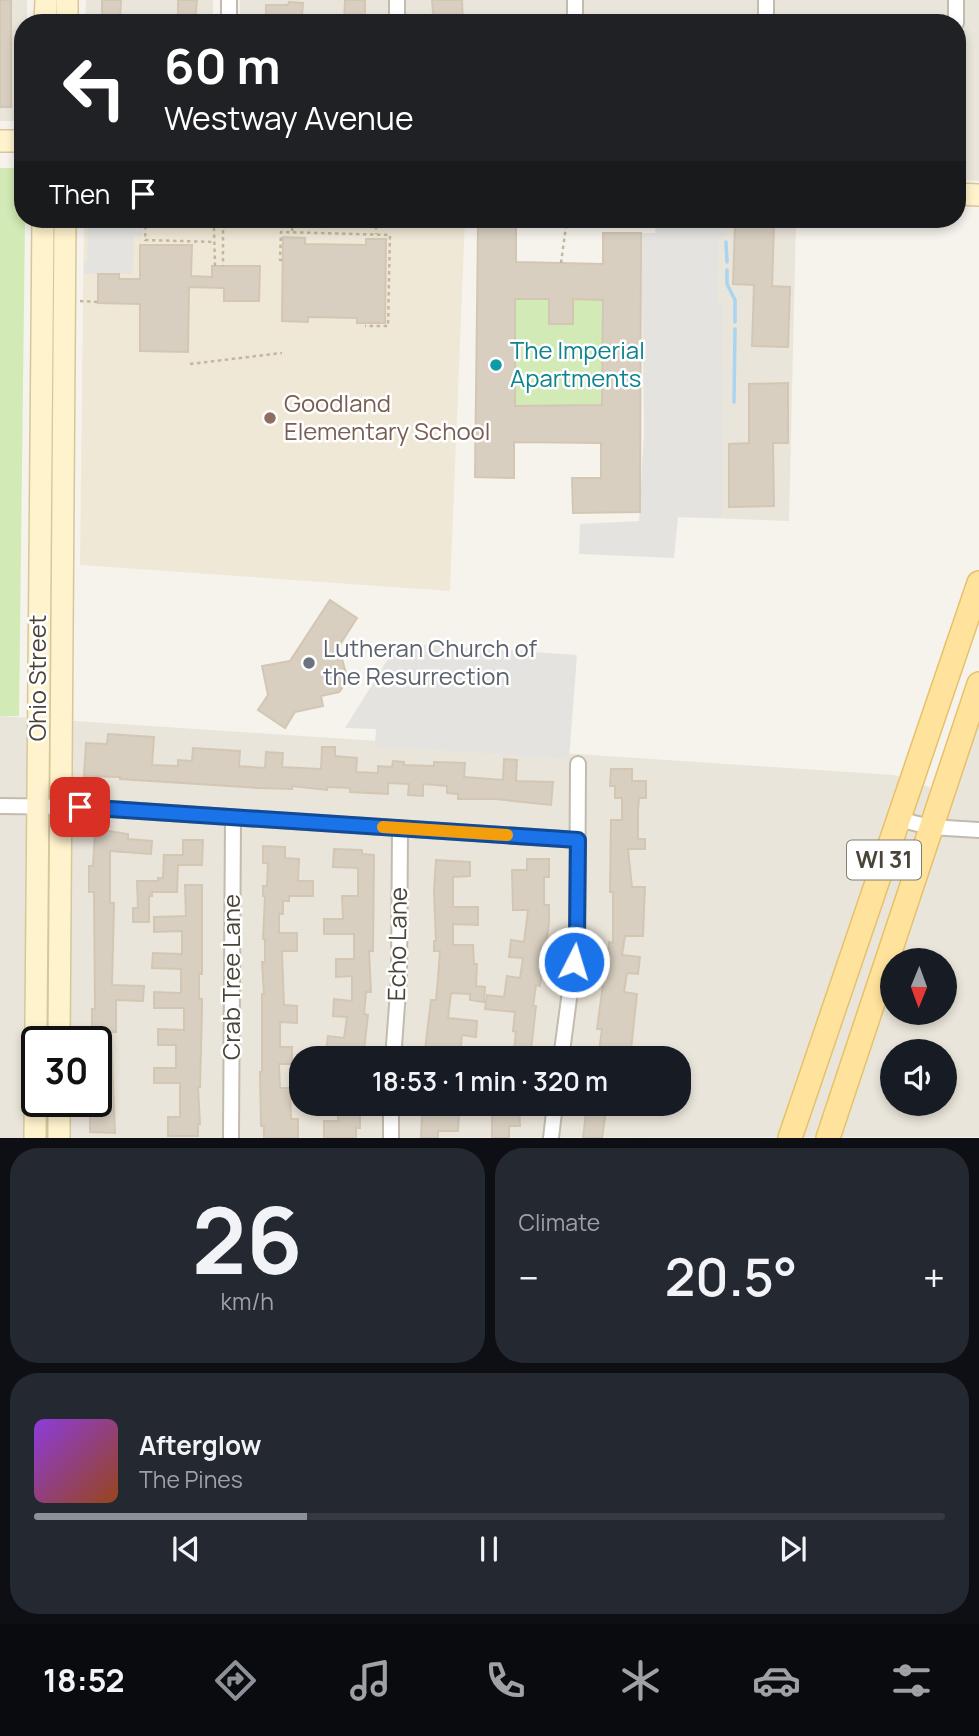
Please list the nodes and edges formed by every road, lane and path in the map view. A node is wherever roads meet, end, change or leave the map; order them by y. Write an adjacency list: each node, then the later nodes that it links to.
1 (43, 228): 19 (street, Ohio Street)
2 (65, 228): 20 (street, Ohio Street)
3 (146, 228): 11 (path)
4 (214, 228): 11 (path)
5 (223, 228): 15 (path)
6 (292, 228): 9 (path)
7 (376, 228): 10 (path)
8 (564, 228): 13 (path)
9 (292, 232): 10 (path); 12 (path)
10 (376, 234): 16 (path)
11 (215, 242): 14 (path)
12 (282, 260)
13 (561, 263)
14 (215, 266)
15 (223, 266)
16 (365, 326)
17 (282, 353): 18 (path)
18 (190, 364)
19 (41, 378): 20 (street); 25 (street, Ohio Street)
20 (64, 378): 26 (street, Ohio Street)
21 (979, 583): 28 (main road, WI 31)
22 (979, 684): 29 (main road, WI 31)
23 (578, 764): 32 (street)
24 (0, 806): 25 (street)
25 (38, 806): 26 (street); 33 (street, Ohio Street)
26 (60, 806): 27 (street); 34 (street, Ohio Street)
27 (233, 817): 30 (street); 43 (street, Crab Tree Lane)
28 (898, 819): 29 (street); 46 (main road, WI 31)
29 (930, 827): 31 (street); 47 (main road, WI 31)
30 (400, 828): 32 (street); 35 (street, Echo Lane)
31 (979, 830)
32 (578, 840): 36 (street)
33 (36, 1026)
34 (59, 1026)
35 (394, 1046)
36 (563, 1046)
37 (391, 1116): 44 (street)
38 (554, 1116): 45 (street)
39 (36, 1117): 41 (street, Ohio Street)
40 (59, 1117): 42 (street)
41 (36, 1138)
42 (59, 1138)
43 (230, 1138)
44 (391, 1138)
45 (551, 1138)
46 (790, 1138)
47 (828, 1138)

